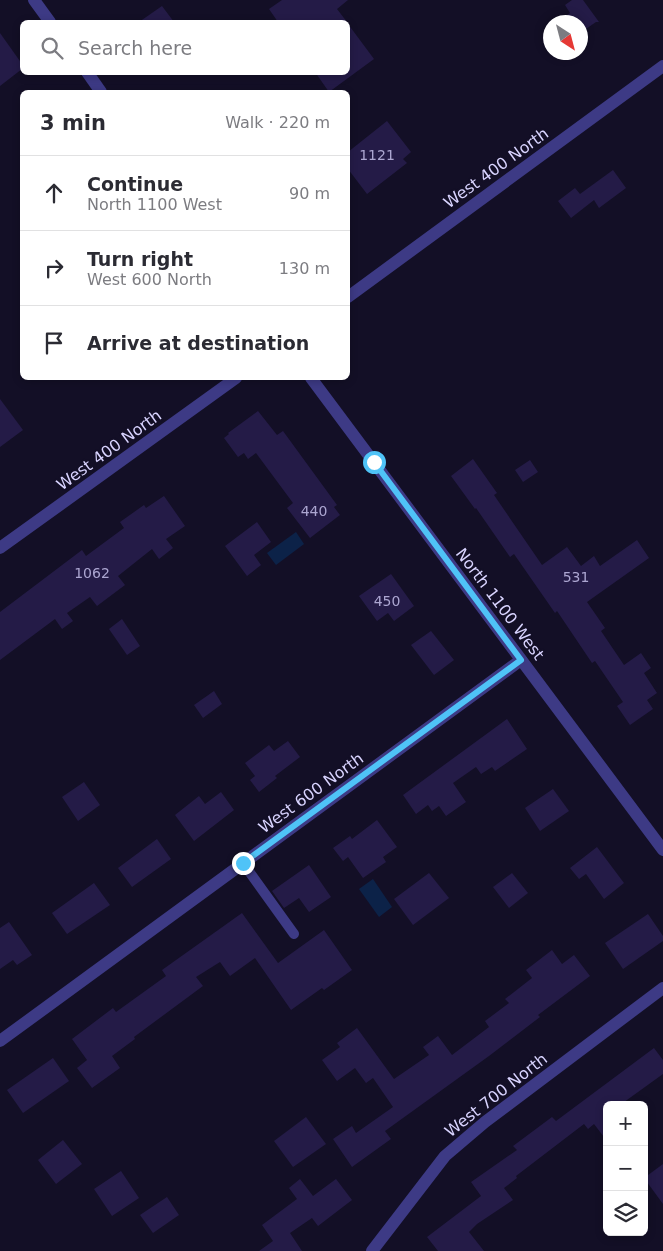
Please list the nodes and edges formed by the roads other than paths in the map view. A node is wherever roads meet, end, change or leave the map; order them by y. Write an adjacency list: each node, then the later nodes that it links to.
1 (34, 0): 2 (street)
2 (49, 20)
3 (663, 66): 6 (street, West 400 North)
4 (89, 75): 5 (street)
5 (100, 90)
6 (350, 295)
7 (233, 380): 9 (street, West 400 North)
8 (312, 380): 10 (street, North 1100 West)
9 (0, 548)
10 (521, 660): 11 (street, North 1100 West); 12 (street, West 600 North)
11 (663, 850)
12 (243, 863): 13 (lane); 15 (street, West 600 North)
13 (294, 934)
14 (663, 988): 16 (street, West 700 North)
15 (0, 1041)
16 (372, 1251)

